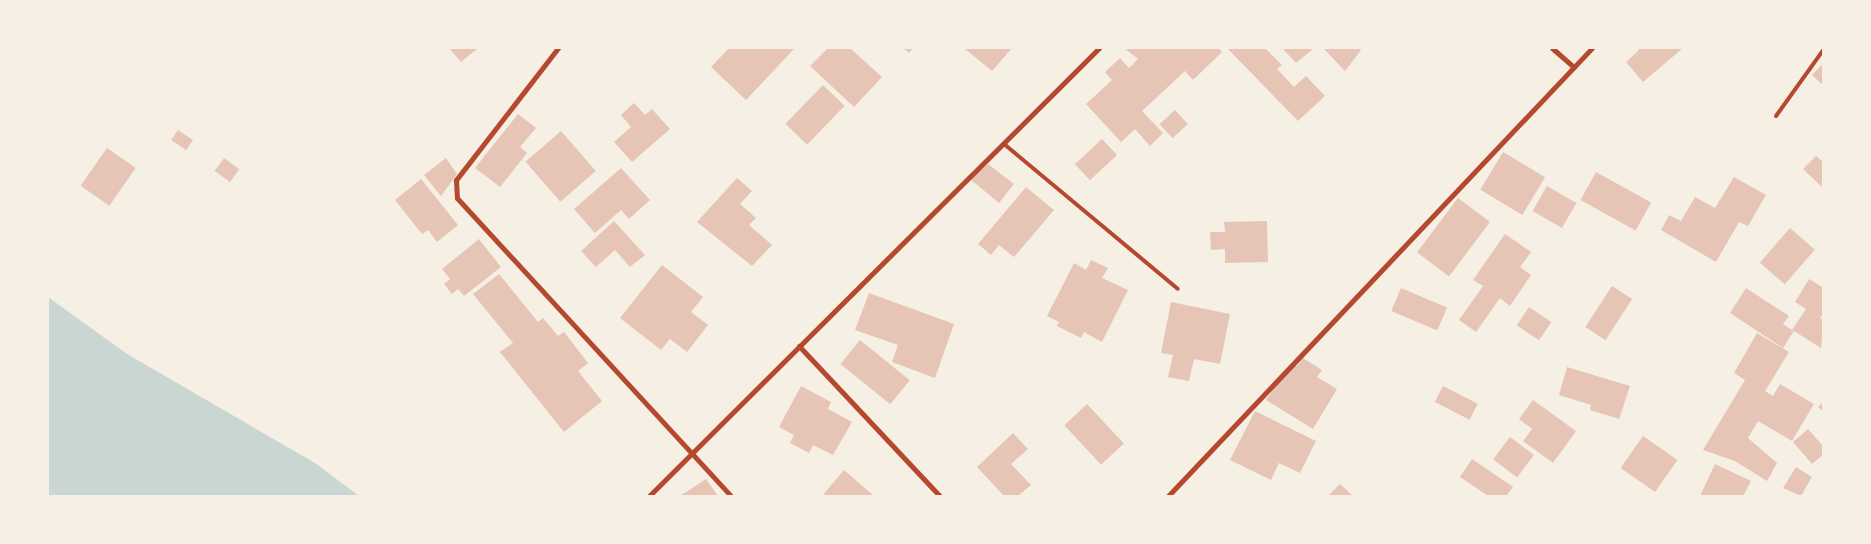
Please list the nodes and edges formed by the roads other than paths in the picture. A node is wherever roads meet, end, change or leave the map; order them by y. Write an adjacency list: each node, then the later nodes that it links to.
1 (558, 48): 11 (street)
2 (1099, 48): 8 (street)
3 (1552, 48): 6 (street)
4 (1592, 48): 6 (street)
5 (1824, 49): 7 (lane)
6 (1574, 67): 15 (street)
7 (1776, 116)
8 (1004, 144): 9 (lane); 10 (street)
9 (1178, 289)
10 (799, 346): 11 (street); 14 (street)
11 (693, 452): 12 (street); 13 (street)
12 (648, 496)
13 (731, 496)
14 (940, 496)
15 (1168, 496)

